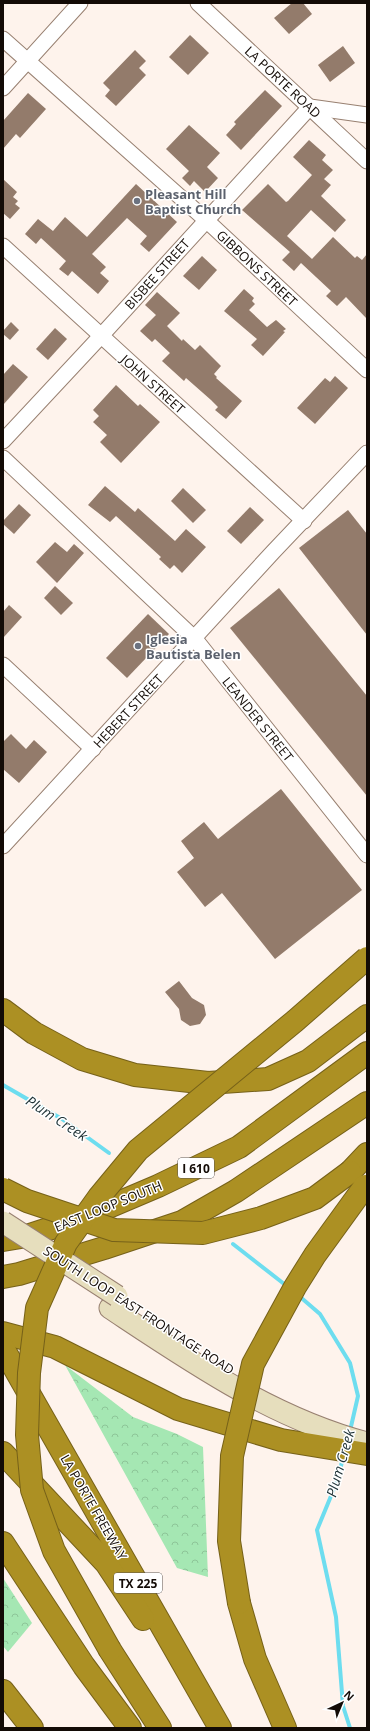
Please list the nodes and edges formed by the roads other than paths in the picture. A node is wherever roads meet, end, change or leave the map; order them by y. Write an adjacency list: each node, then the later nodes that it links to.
1 (80, 3): 4 (street)
2 (198, 3): 6 (street, LA PORTE ROAD)
3 (3, 39): 4 (street, GIBBONS STREET)
4 (27, 61): 5 (street); 9 (street, GIBBONS STREET)
5 (3, 88)
6 (310, 107): 7 (street); 8 (street, LA PORTE ROAD); 9 (street, BISBEE STREET)
7 (367, 115)
8 (367, 161)
9 (206, 220): 11 (street, BISBEE STREET); 12 (street, GIBBONS STREET)
10 (3, 246): 11 (street, JOHN STREET)
11 (100, 337): 13 (street, BISBEE STREET); 16 (street, JOHN STREET)
12 (367, 370)
13 (3, 441)
14 (367, 453): 16 (street, HEBERT STREET)
15 (3, 458): 17 (street, LEANDER STREET)
16 (304, 520): 17 (street, HEBERT STREET)
17 (195, 639): 19 (street, HEBERT STREET); 21 (street, LEANDER STREET)
18 (3, 665): 19 (street)
19 (93, 749): 20 (street, HEBERT STREET)
20 (3, 846)
21 (367, 855)
22 (367, 958): 45 (highway, bridge)
23 (3, 1010): 24 (highway)
24 (367, 1016)
25 (367, 1053): 31 (highway, EAST LOOP SOUTH / I 610)
26 (367, 1103): 32 (highway)
27 (367, 1154): 28 (highway)
28 (361, 1180): 29 (highway, bridge); 48 (highway, bridge)
29 (3, 1189)
30 (3, 1222): 33 (main road, SOUTH LOOP EAST FRONTAGE ROAD, bridge)
31 (3, 1239): 33 (main road, SOUTH LOOP EAST FRONTAGE ROAD)
32 (3, 1278)
33 (113, 1302): 36 (main road, SOUTH LOOP EAST FRONTAGE ROAD)
34 (3, 1333): 40 (highway)
35 (3, 1348): 47 (highway, LA PORTE FREEWAY / TX 225, bridge)
36 (295, 1410): 37 (main road, SOUTH LOOP EAST FRONTAGE ROAD); 38 (main road, SOUTH LOOP EAST FRONTAGE ROAD)
37 (367, 1428)
38 (367, 1443)
39 (3, 1453): 46 (highway)
40 (367, 1454)
41 (3, 1543): 44 (highway)
42 (3, 1691): 43 (highway)
43 (32, 1728)
44 (130, 1728)
45 (160, 1728)
46 (216, 1728)
47 (220, 1728)
48 (285, 1728)

